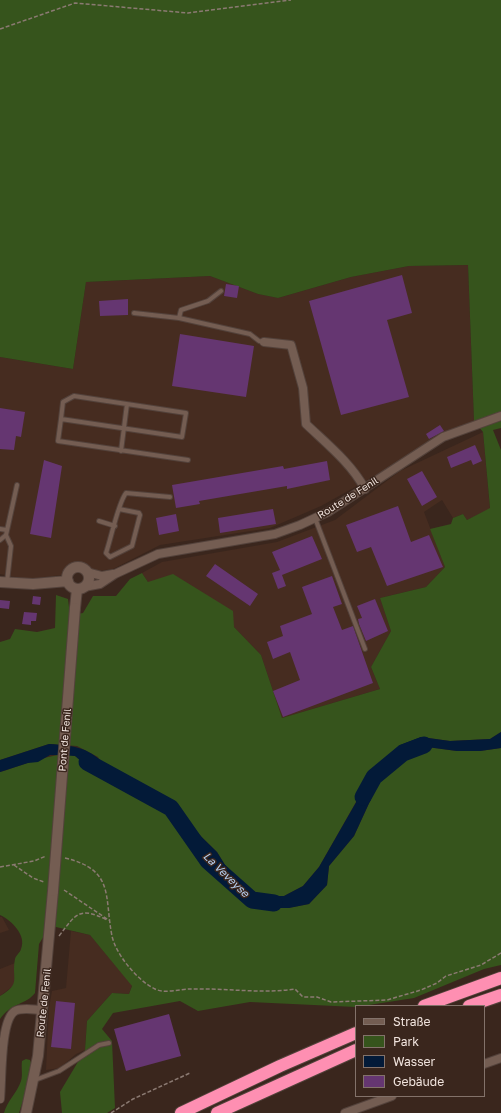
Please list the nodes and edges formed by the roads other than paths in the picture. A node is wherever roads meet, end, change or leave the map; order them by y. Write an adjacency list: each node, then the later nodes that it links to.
1 (221, 291): 3 (lane)
2 (134, 312): 3 (lane)
3 (179, 318): 4 (lane)
4 (264, 342): 12 (street)
5 (127, 404): 7 (lane); 8 (lane); 8 (lane)
6 (501, 416): 12 (street, Route de Fenil)
7 (61, 419): 8 (lane); 9 (lane)
8 (124, 429): 9 (lane)
9 (121, 451): 10 (lane)
10 (188, 460)
11 (17, 485): 19 (lane)
12 (365, 489): 15 (street, Route de Fenil)
13 (170, 497): 14 (lane)
14 (120, 509): 17 (lane); 17 (lane)
15 (315, 518): 23 (street, Route de Fenil); 27 (lane)
16 (99, 521): 17 (lane)
17 (115, 526)
18 (0, 529): 19 (lane)
19 (7, 530): 20 (lane)
20 (6, 535): 21 (lane); 25 (lane)
21 (0, 540)
22 (87, 572): 23 (street, Route de Fenil); 24 (street); 26 (street)
23 (116, 574): 26 (street, Route de Fenil)
24 (68, 581): 25 (street); 26 (street)
25 (4, 582)
26 (81, 588): 28 (street, Pont de Fenil, bridge)
27 (365, 649)
28 (53, 891): 33 (street, Route de Fenil)
29 (501, 978): 31 (highway)
30 (501, 995): 32 (highway)
31 (427, 1005)
32 (472, 1005)
33 (43, 1010): 39 (street, Route de Fenil); 41 (street)
34 (355, 1033): 43 (highway)
35 (109, 1043): 39 (lane)
36 (355, 1050): 44 (highway)
37 (501, 1058): 38 (street)
38 (485, 1064)
39 (35, 1080): 42 (street, Route de Fenil)
40 (389, 1097): 45 (street)
41 (0, 1099)
42 (26, 1113)
43 (181, 1113)
44 (217, 1113)
45 (344, 1113)

